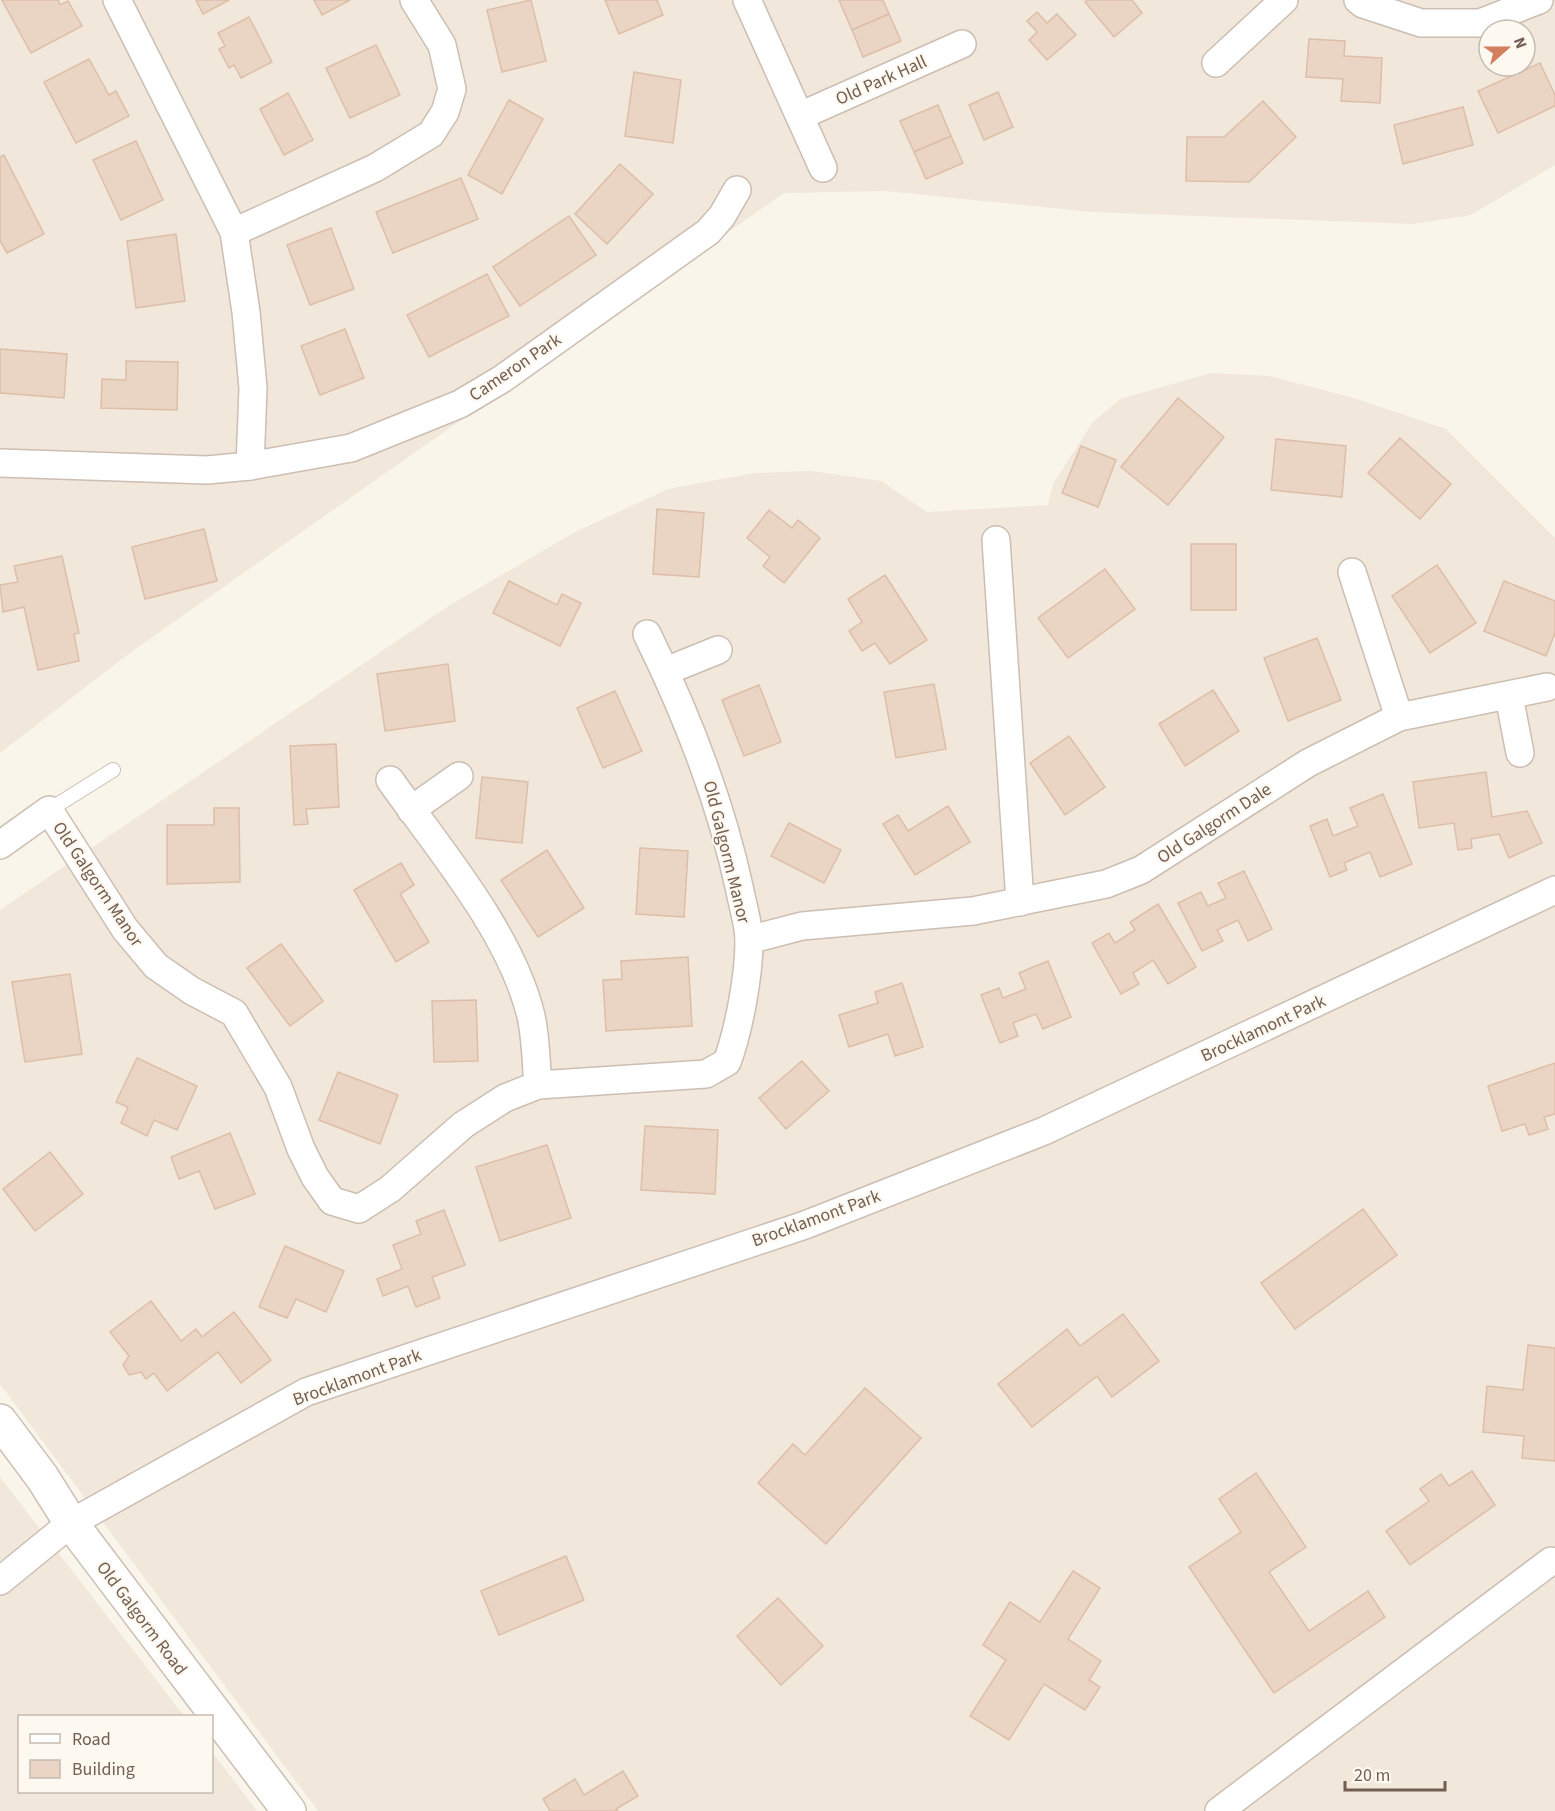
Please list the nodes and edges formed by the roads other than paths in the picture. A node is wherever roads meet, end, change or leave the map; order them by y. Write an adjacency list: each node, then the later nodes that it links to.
1 (117, 0): 12 (street)
2 (414, 0): 12 (street)
3 (747, 0): 9 (street)
4 (1284, 0): 8 (street)
5 (1358, 0): 6 (street)
6 (1539, 0)
7 (962, 44): 9 (street, Old Park Hall)
8 (1216, 63)
9 (800, 116): 10 (street)
10 (823, 168)
11 (737, 190): 14 (street, Cameron Park)
12 (234, 232): 14 (street)
13 (0, 463): 14 (street, Cameron Park)
14 (250, 466)
15 (996, 540): 31 (street)
16 (1352, 572): 22 (street)
17 (647, 634): 19 (street, Old Galgorm Manor)
18 (718, 650): 19 (street)
19 (666, 671): 32 (street, Old Galgorm Manor)
20 (1547, 687): 21 (street, Old Galgorm Dale)
21 (1509, 696): 22 (street, Old Galgorm Dale); 23 (street)
22 (1399, 717): 31 (street, Old Galgorm Dale)
23 (1520, 753)
24 (113, 770): 27 (lane)
25 (459, 776): 28 (street)
26 (390, 780): 28 (street)
27 (49, 810): 29 (street, Old Galgorm Manor); 33 (street, Old Galgorm Manor)
28 (411, 810): 33 (street)
29 (0, 845)
30 (1555, 890): 35 (street, Brocklamont Park)
31 (1020, 902): 32 (street, Old Galgorm Dale)
32 (749, 940): 33 (street, Old Galgorm Manor)
33 (538, 1085)
34 (0, 1421): 35 (street, Old Galgorm Road)
35 (70, 1523): 37 (street, Brocklamont Park); 38 (street, Old Galgorm Road)
36 (1551, 1561): 39 (street)
37 (0, 1581)
38 (289, 1811)
39 (1219, 1811)

